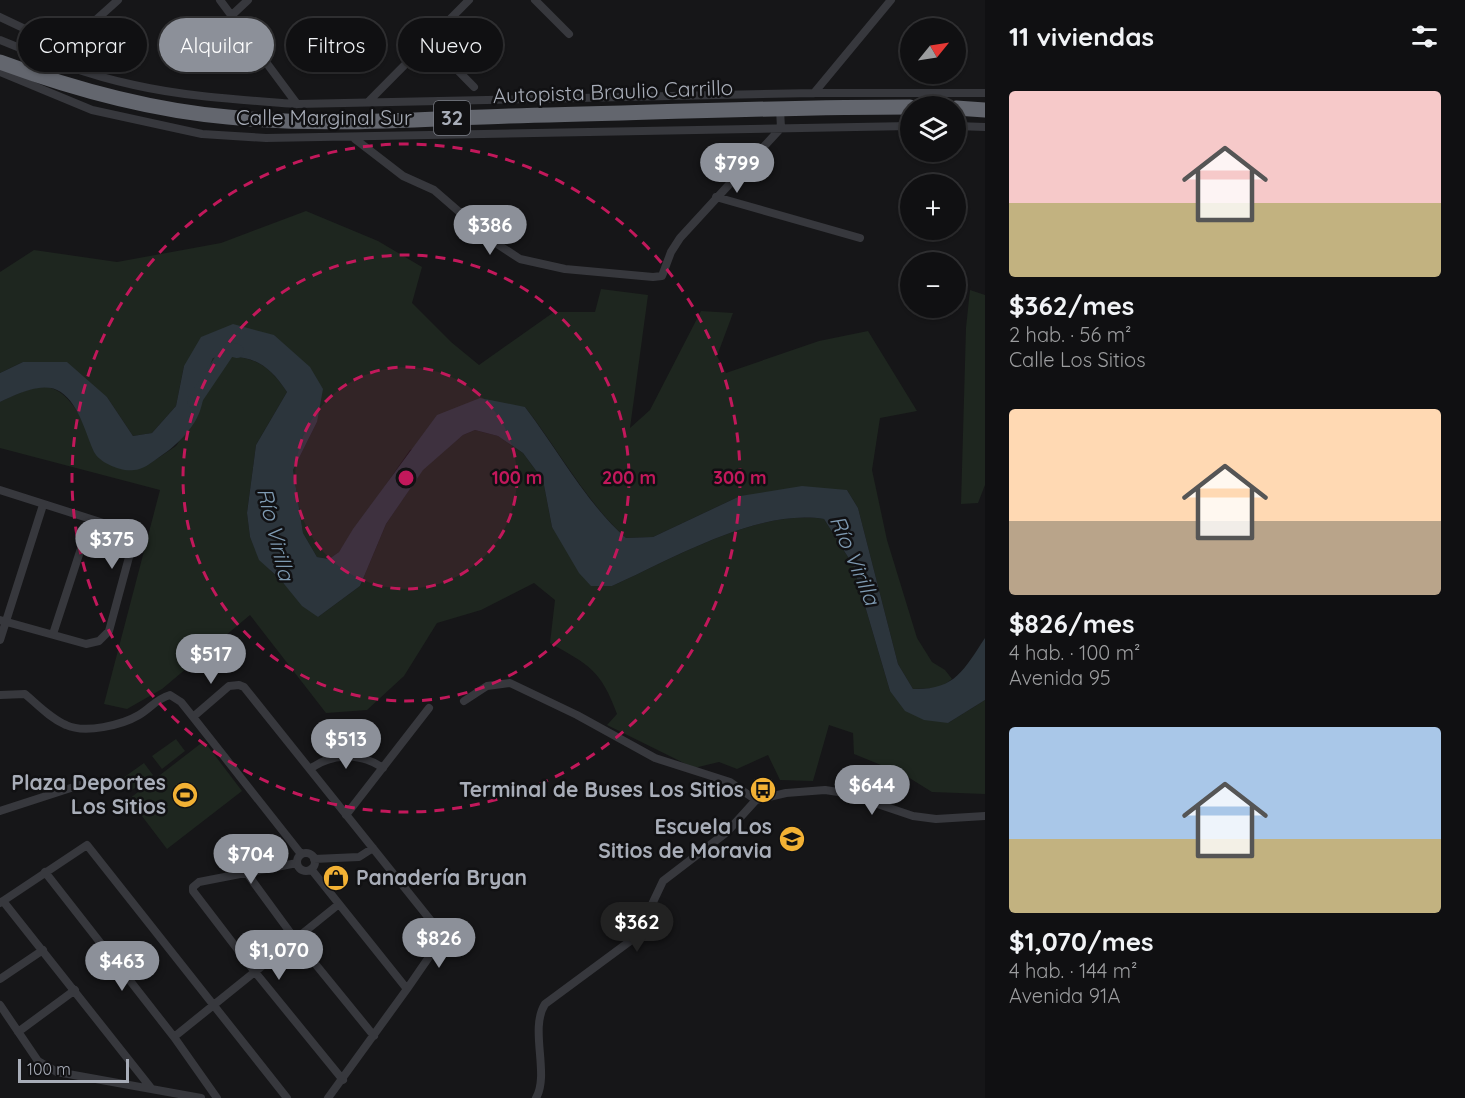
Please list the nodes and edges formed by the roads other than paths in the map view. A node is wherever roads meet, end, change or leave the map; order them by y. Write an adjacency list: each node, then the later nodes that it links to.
1 (118, 0): 8 (street)
2 (220, 0): 7 (street)
3 (248, 0): 7 (street)
4 (469, 0): 9 (street)
5 (535, 0): 10 (street)
6 (891, 0): 17 (street)
7 (231, 16): 20 (street)
8 (0, 17)
9 (451, 18)
10 (569, 34)
11 (0, 40): 20 (street)
12 (0, 62): 25 (highway, Autopista Braulio Carrillo / 32)
13 (0, 72): 30 (street, Calle Marginal Sur)
14 (398, 72): 19 (street)
15 (460, 72): 16 (street)
16 (474, 87)
17 (814, 93): 18 (street); 19 (street)
18 (985, 93)
19 (370, 100): 20 (street)
20 (297, 104)
21 (900, 107): 22 (highway, Autopista Braulio Carrillo / 32)
22 (780, 109): 25 (highway, Autopista Braulio Carrillo / 32); 29 (street)
23 (966, 109): 24 (highway)
24 (985, 110)
25 (307, 120): 30 (street)
26 (900, 126): 29 (street, Calle Marginal Sur)
27 (966, 126): 28 (street)
28 (985, 127)
29 (781, 128): 31 (street, Calle Marginal Sur); 32 (street)
30 (305, 137): 31 (street, Calle Marginal Sur)
31 (354, 139): 32 (street)
32 (716, 197): 33 (street)
33 (860, 238)
34 (0, 490): 35 (street)
35 (44, 505): 36 (street); 37 (street)
36 (90, 521): 38 (street); 38 (street)
37 (3, 620): 38 (street); 39 (street)
38 (53, 634)
39 (0, 640)
40 (0, 695): 43 (street)
41 (464, 700): 47 (street)
42 (429, 708): 44 (street)
43 (193, 717): 45 (street); 52 (street)
44 (383, 768): 45 (street); 49 (street)
45 (310, 769): 49 (street)
46 (80, 785): 48 (street)
47 (756, 800): 50 (street); 77 (street)
48 (0, 811)
49 (346, 815): 51 (street)
50 (985, 816)
51 (373, 848): 53 (street); 64 (street)
52 (301, 854): 53 (street); 54 (street)
53 (315, 859): 55 (street)
54 (297, 863): 55 (street); 57 (street)
55 (311, 869): 59 (street)
56 (45, 872): 58 (street); 67 (street); 70 (street)
57 (246, 872): 60 (street); 62 (street)
58 (2, 902): 61 (street)
59 (339, 904): 60 (street); 64 (street)
60 (296, 939): 62 (street); 69 (street)
61 (43, 950): 63 (street); 65 (street)
62 (255, 972): 67 (street); 71 (street)
63 (0, 979)
64 (407, 989): 69 (street)
65 (75, 990): 68 (street); 72 (street)
66 (0, 1005): 68 (street)
67 (214, 1005): 70 (street); 75 (street)
68 (18, 1032): 72 (street)
69 (374, 1036): 71 (street)
70 (174, 1037): 74 (street)
71 (343, 1080): 76 (street)
72 (151, 1088): 73 (street)
73 (201, 1098)
74 (218, 1098)
75 (287, 1098)
76 (328, 1098)
77 (536, 1098)

